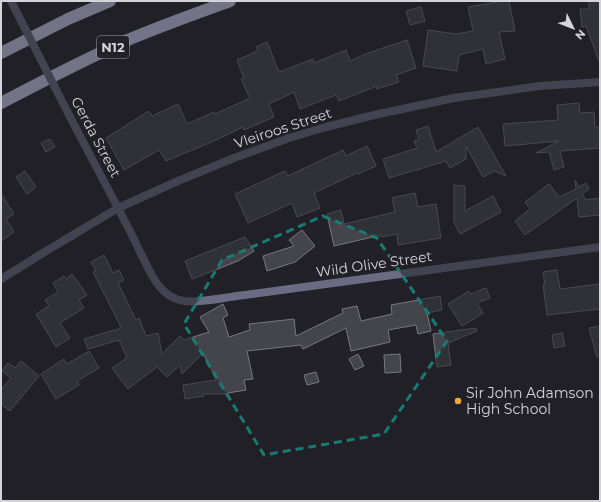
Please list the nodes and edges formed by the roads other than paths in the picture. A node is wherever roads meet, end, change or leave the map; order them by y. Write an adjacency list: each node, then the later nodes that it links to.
1 (11, 1): 7 (street, Gerda Street, bridge)
2 (110, 1): 4 (highway)
3 (230, 1): 6 (highway, N12)
4 (1, 53)
5 (600, 82): 7 (street, Vleiroos Street)
6 (1, 104)
7 (118, 208): 9 (street, Vleiroos Street); 10 (street, Gerda Street)
8 (600, 247): 10 (street, Wild Olive Street)
9 (1, 279)
10 (158, 284)

